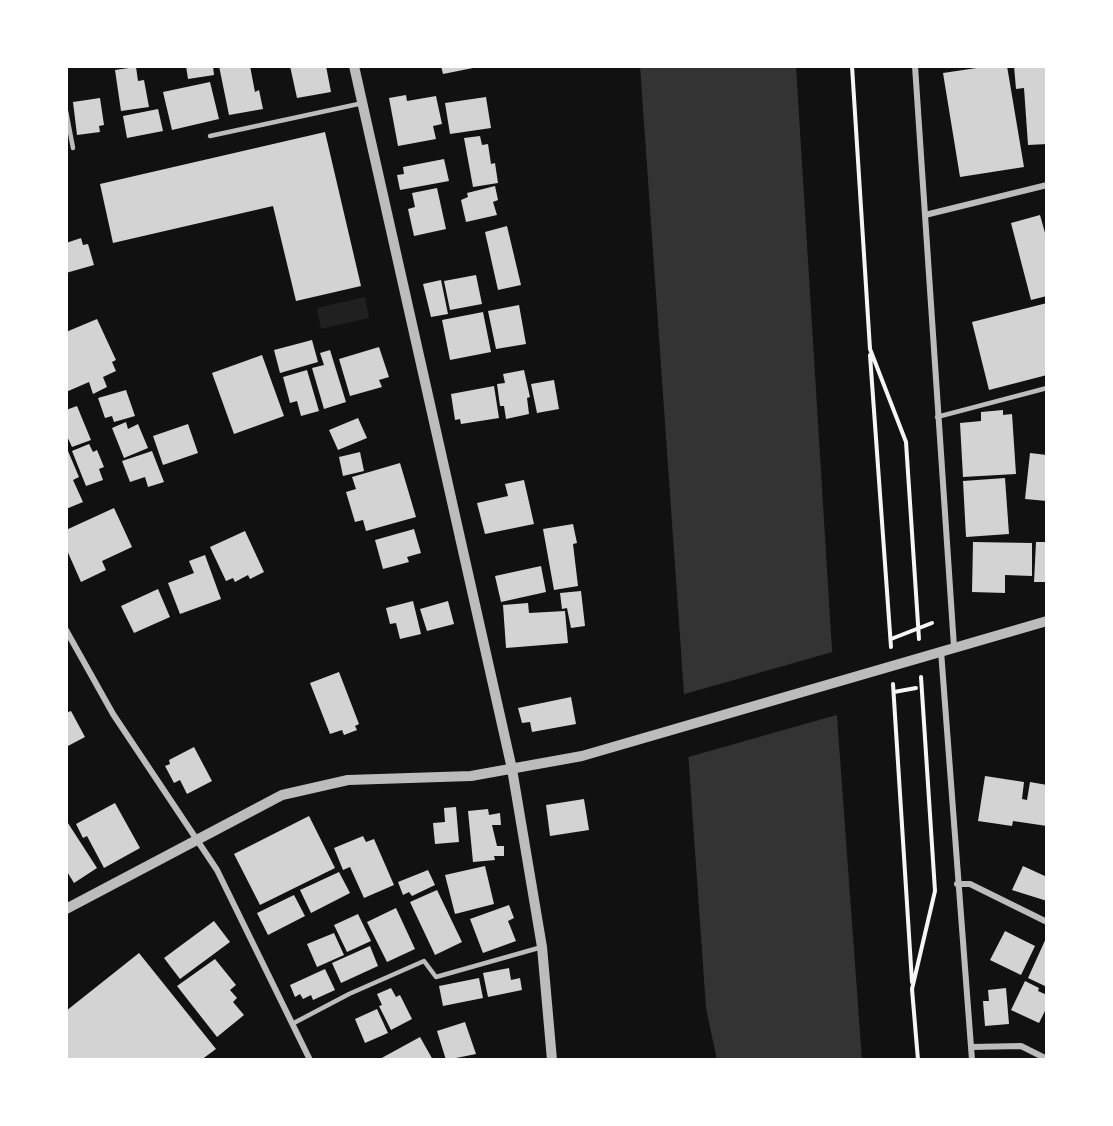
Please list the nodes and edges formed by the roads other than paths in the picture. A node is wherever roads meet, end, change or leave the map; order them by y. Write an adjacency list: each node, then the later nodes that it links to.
1 (354, 66): 3 (street)
2 (915, 66): 8 (street)
3 (363, 103): 5 (lane); 15 (street)
4 (66, 111): 6 (lane)
5 (210, 136)
6 (74, 148)
7 (1047, 185): 8 (street)
8 (925, 215): 10 (street)
9 (1047, 388): 10 (lane)
10 (937, 417): 13 (street)
11 (1047, 621): 13 (street)
12 (66, 630): 16 (street)
13 (954, 647): 14 (street)
14 (941, 651): 15 (street); 17 (street)
15 (512, 769): 16 (street); 20 (street)
16 (198, 838): 18 (street); 21 (street)
17 (957, 884): 19 (street); 22 (street)
18 (66, 909)
19 (1047, 922)
20 (542, 947): 21 (lane); 25 (street)
21 (292, 1024): 24 (street)
22 (972, 1047): 23 (street); 26 (street)
23 (1047, 1059)
24 (310, 1060)
25 (552, 1060)
26 (972, 1060)

